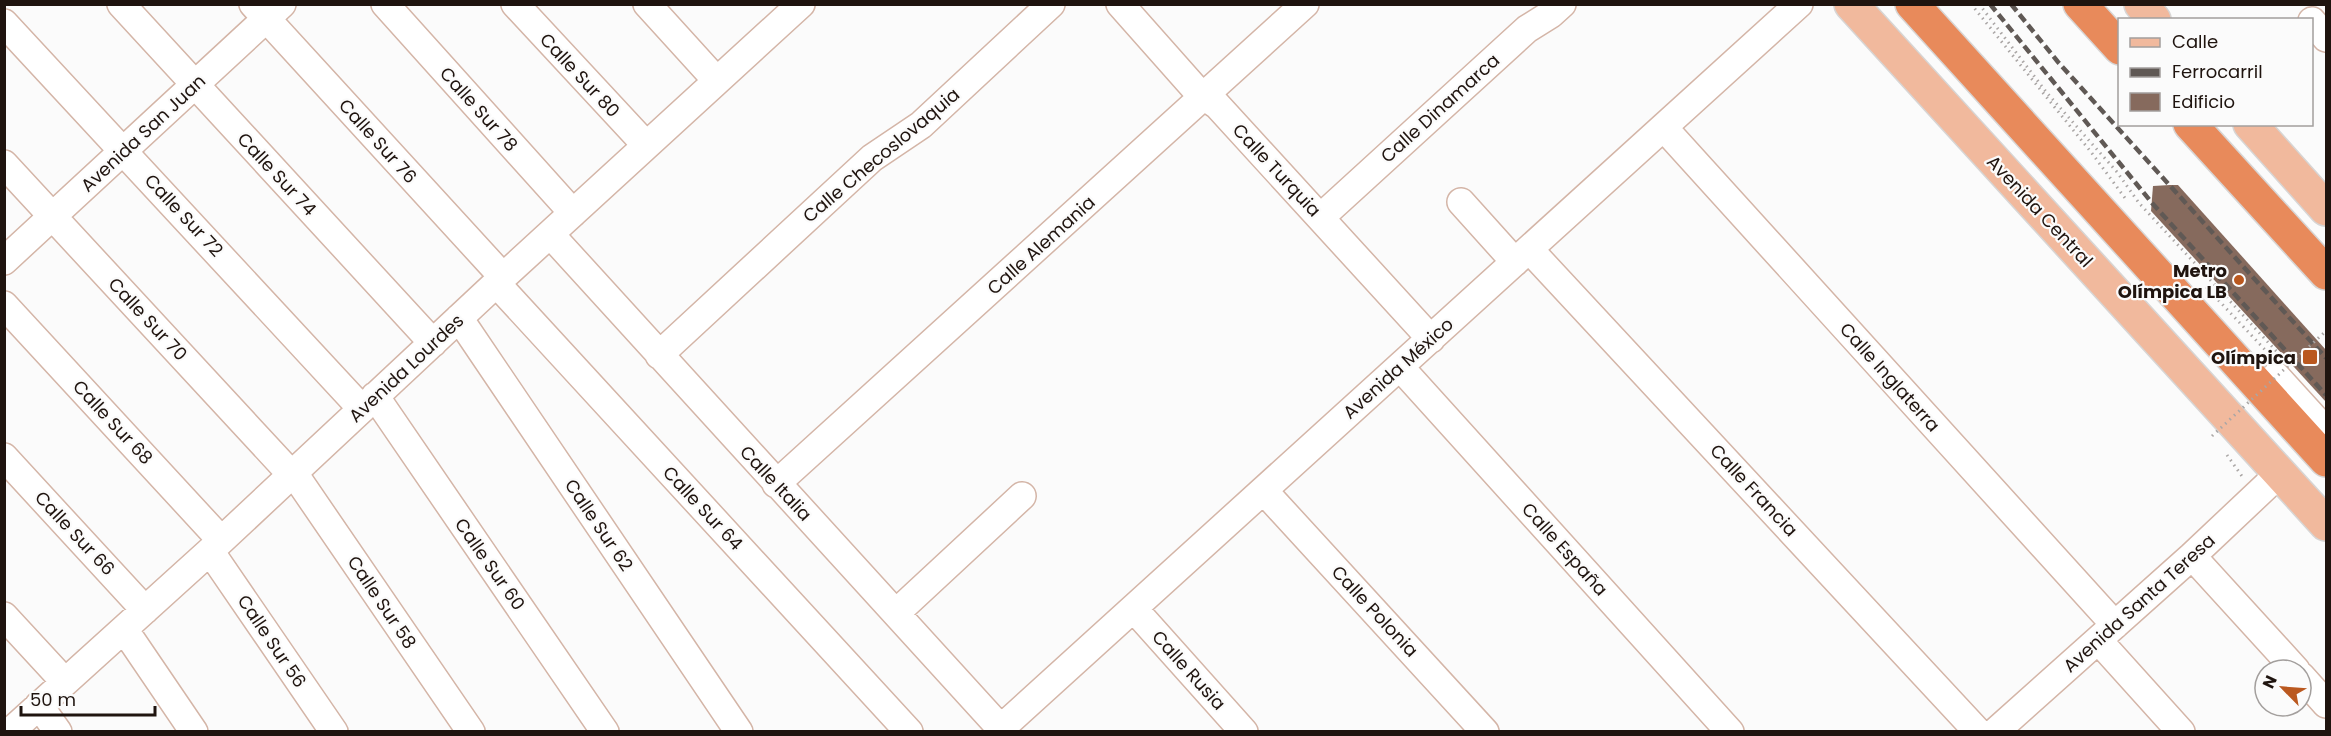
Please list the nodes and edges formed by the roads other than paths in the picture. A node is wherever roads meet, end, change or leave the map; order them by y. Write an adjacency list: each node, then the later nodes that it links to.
1 (121, 4): 24 (street, Calle Sur 74)
2 (385, 4): 34 (street, Calle Sur 78)
3 (515, 4): 29 (street, Calle Sur 80)
4 (647, 4): 23 (street)
5 (1051, 4): 46 (street, Calle Checoslovaquia)
6 (1120, 4): 25 (street, Calle Turquia)
7 (1305, 4): 25 (street, Calle Alemania)
8 (1562, 4): 36 (street, Calle Dinamarca)
9 (1799, 4): 28 (street, Avenida México)
10 (1851, 4): 54 (main road, Avenida Central)
11 (1912, 4): 52 (highway)
12 (2080, 4): 22 (highway)
13 (2141, 4): 17 (main road)
14 (2297, 4): 18 (street)
15 (792, 7): 23 (street, Avenida Lourdes)
16 (267, 9): 24 (street, Avenida San Juan); 41 (street, Calle Sur 76)
17 (2152, 18)
18 (2309, 18)
19 (2313, 22): 21 (street)
20 (4, 23): 30 (street, Calle Sur 72)
21 (2326, 38)
22 (2118, 46)
23 (717, 81): 29 (street, Avenida Lourdes)
24 (196, 85): 30 (street, Avenida San Juan); 45 (street, Calle Sur 74)
25 (1205, 97): 36 (street, Calle Turquia); 55 (street, Calle Alemania)
26 (2192, 126): 40 (highway)
27 (2252, 126): 33 (main road)
28 (1665, 129): 38 (street, Avenida México); 66 (street, Calle Inglaterra)
29 (646, 146): 34 (street, Avenida Lourdes)
30 (124, 151): 35 (street, Avenida San Juan); 49 (street, Calle Sur 72)
31 (4, 164): 35 (street, Calle Sur 70)
32 (1461, 202): 38 (street, Calle Francia)
33 (2326, 209)
34 (573, 213): 37 (street, Avenida Lourdes)
35 (53, 216): 39 (street, Avenida San Juan); 53 (street, Calle Sur 70)
36 (1321, 217): 44 (street, Calle Turquia)
37 (550, 234): 41 (street, Avenida Lourdes); 46 (street, Calle Italia)
38 (1522, 255): 44 (street, Avenida México); 85 (street, Calle Francia)
39 (4, 261)
40 (2326, 273)
41 (500, 280): 43 (street, Avenida Lourdes); 81 (street, Calle Sur 64)
42 (4, 305): 59 (street, Calle Sur 68)
43 (459, 318): 45 (street, Avenida Lourdes); 80 (street, Calle Sur 62)
44 (1431, 339): 47 (street, Avenida México)
45 (433, 343): 49 (street, Avenida Lourdes)
46 (659, 355): 55 (street, Calle Italia)
47 (1400, 367): 56 (street, Avenida México); 84 (street, Calle España)
48 (2281, 368): 50 (street)
49 (368, 402): 53 (street, Avenida Lourdes); 79 (street, Calle Sur 60)
50 (2326, 430)
51 (4, 457): 62 (street, Calle Sur 66)
52 (2326, 460)
53 (292, 473): 59 (street, Avenida Lourdes); 78 (street, Calle Sur 58)
54 (2280, 473): 58 (main road, Avenida Central); 60 (street, Avenida Santa Teresa)
55 (776, 484): 63 (street, Calle Italia)
56 (1264, 491): 61 (street, Avenida México); 83 (street, Calle Polonia)
57 (1022, 496): 63 (street)
58 (2326, 524)
59 (216, 545): 62 (street, Avenida Lourdes); 77 (street, Calle Sur 56)
60 (2192, 556): 66 (street, Avenida Santa Teresa); 67 (street)
61 (1134, 609): 73 (street, Avenida México); 82 (street, Calle Rusia)
62 (145, 610): 65 (street, Avenida Lourdes)
63 (896, 613): 73 (street, Calle Italia)
64 (4, 616): 68 (street)
65 (124, 628): 68 (street, Avenida Lourdes); 76 (street)
66 (2106, 633): 72 (street, Avenida Santa Teresa); 86 (street, Calle Inglaterra)
67 (2285, 658)
68 (64, 682): 71 (street, Avenida Lourdes)
69 (2313, 689): 70 (street)
70 (2326, 704)
71 (39, 705): 74 (street, Avenida Lourdes); 75 (street)
72 (2004, 729)
73 (1001, 730)
74 (10, 732)
75 (58, 732)
76 (194, 732)
77 (334, 732)
78 (471, 732)
79 (605, 732)
80 (739, 732)
81 (909, 732)
82 (1244, 732)
83 (1485, 732)
84 (1730, 732)
85 (1978, 732)
86 (2181, 732)

